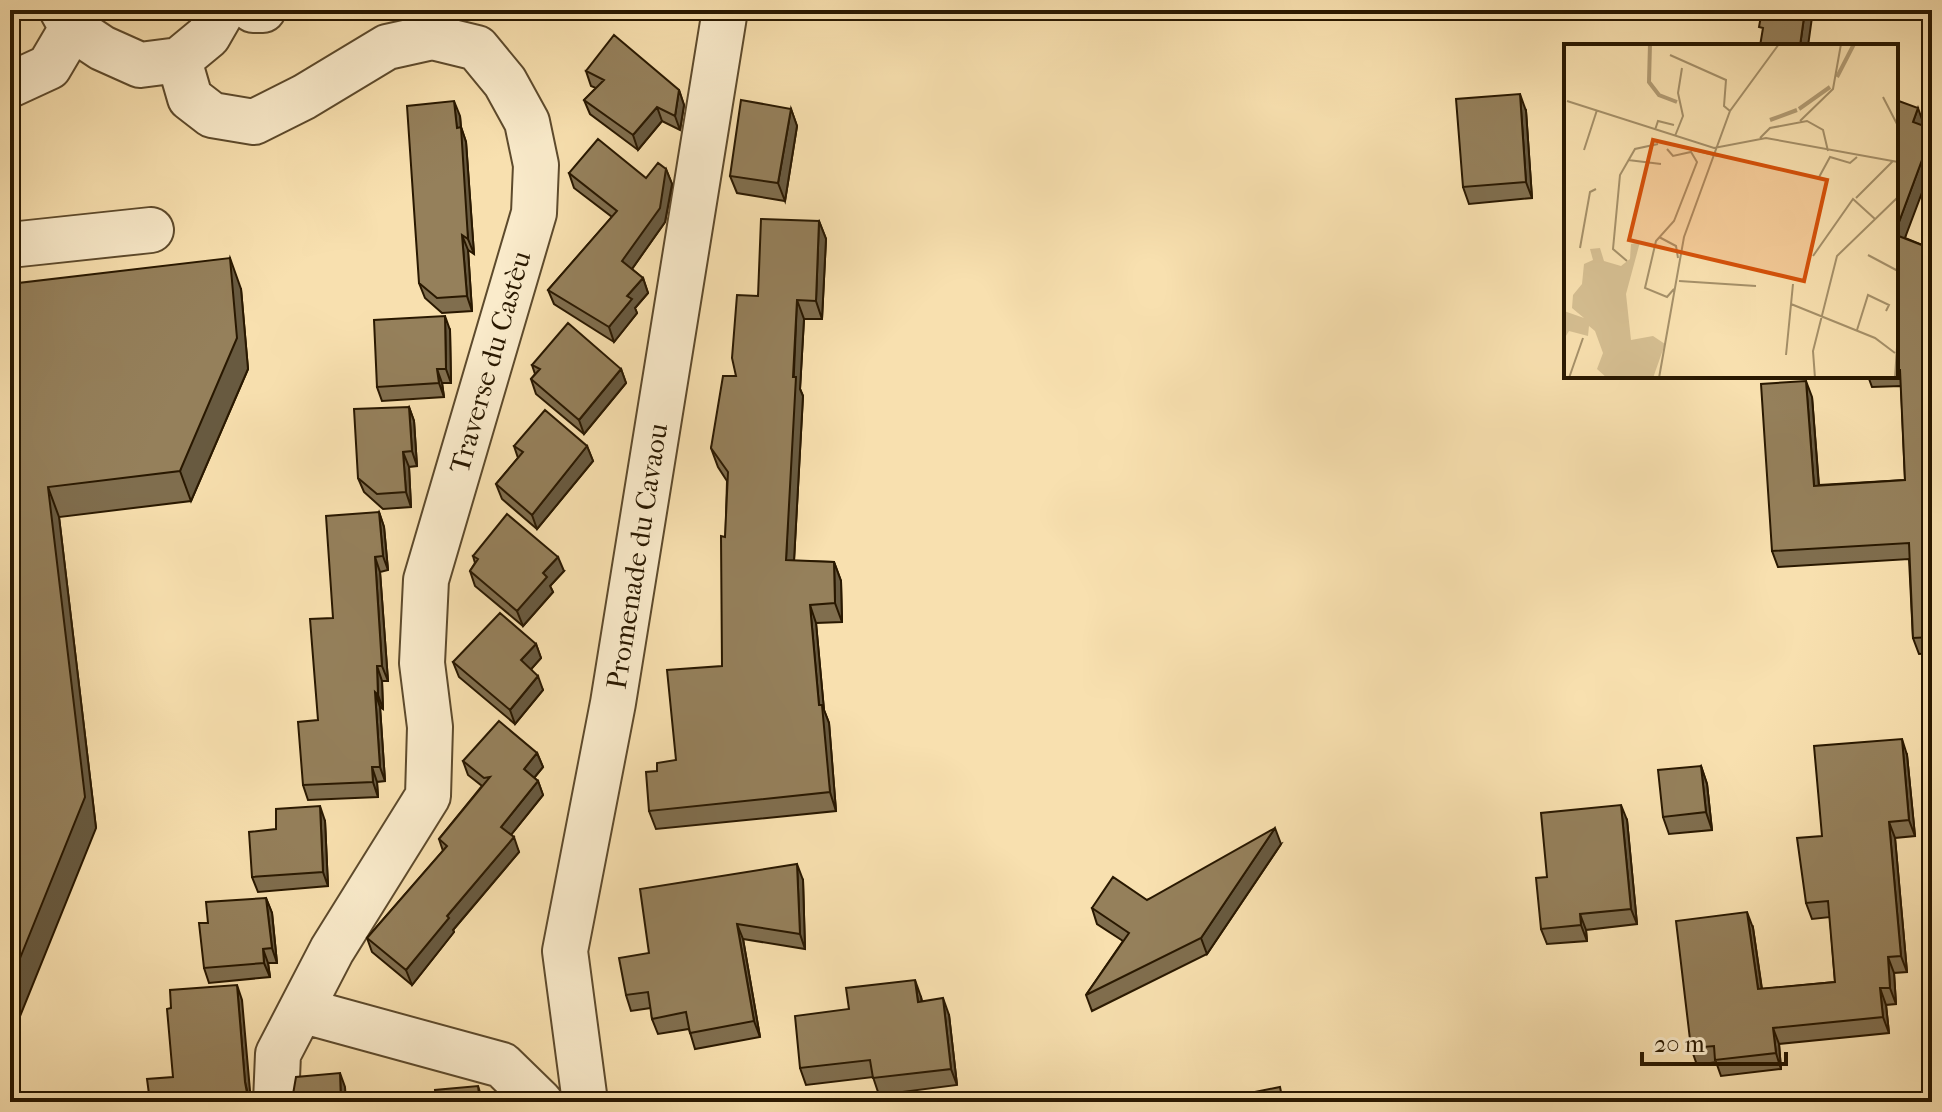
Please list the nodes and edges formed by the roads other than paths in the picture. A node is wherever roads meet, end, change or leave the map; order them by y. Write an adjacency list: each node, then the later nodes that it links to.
1 (223, 10): 6 (street)
2 (253, 10): 3 (street)
3 (263, 10)
4 (725, 10): 13 (street, Promenade du Cavaou)
5 (67, 19): 6 (street); 7 (street)
6 (179, 60): 10 (street, Traverse du Castèu)
7 (10, 85)
8 (151, 230): 9 (street)
9 (10, 245)
10 (301, 1010): 11 (street, Traverse du Castèu); 12 (street)
11 (276, 1102)
12 (540, 1102)
13 (585, 1102)

